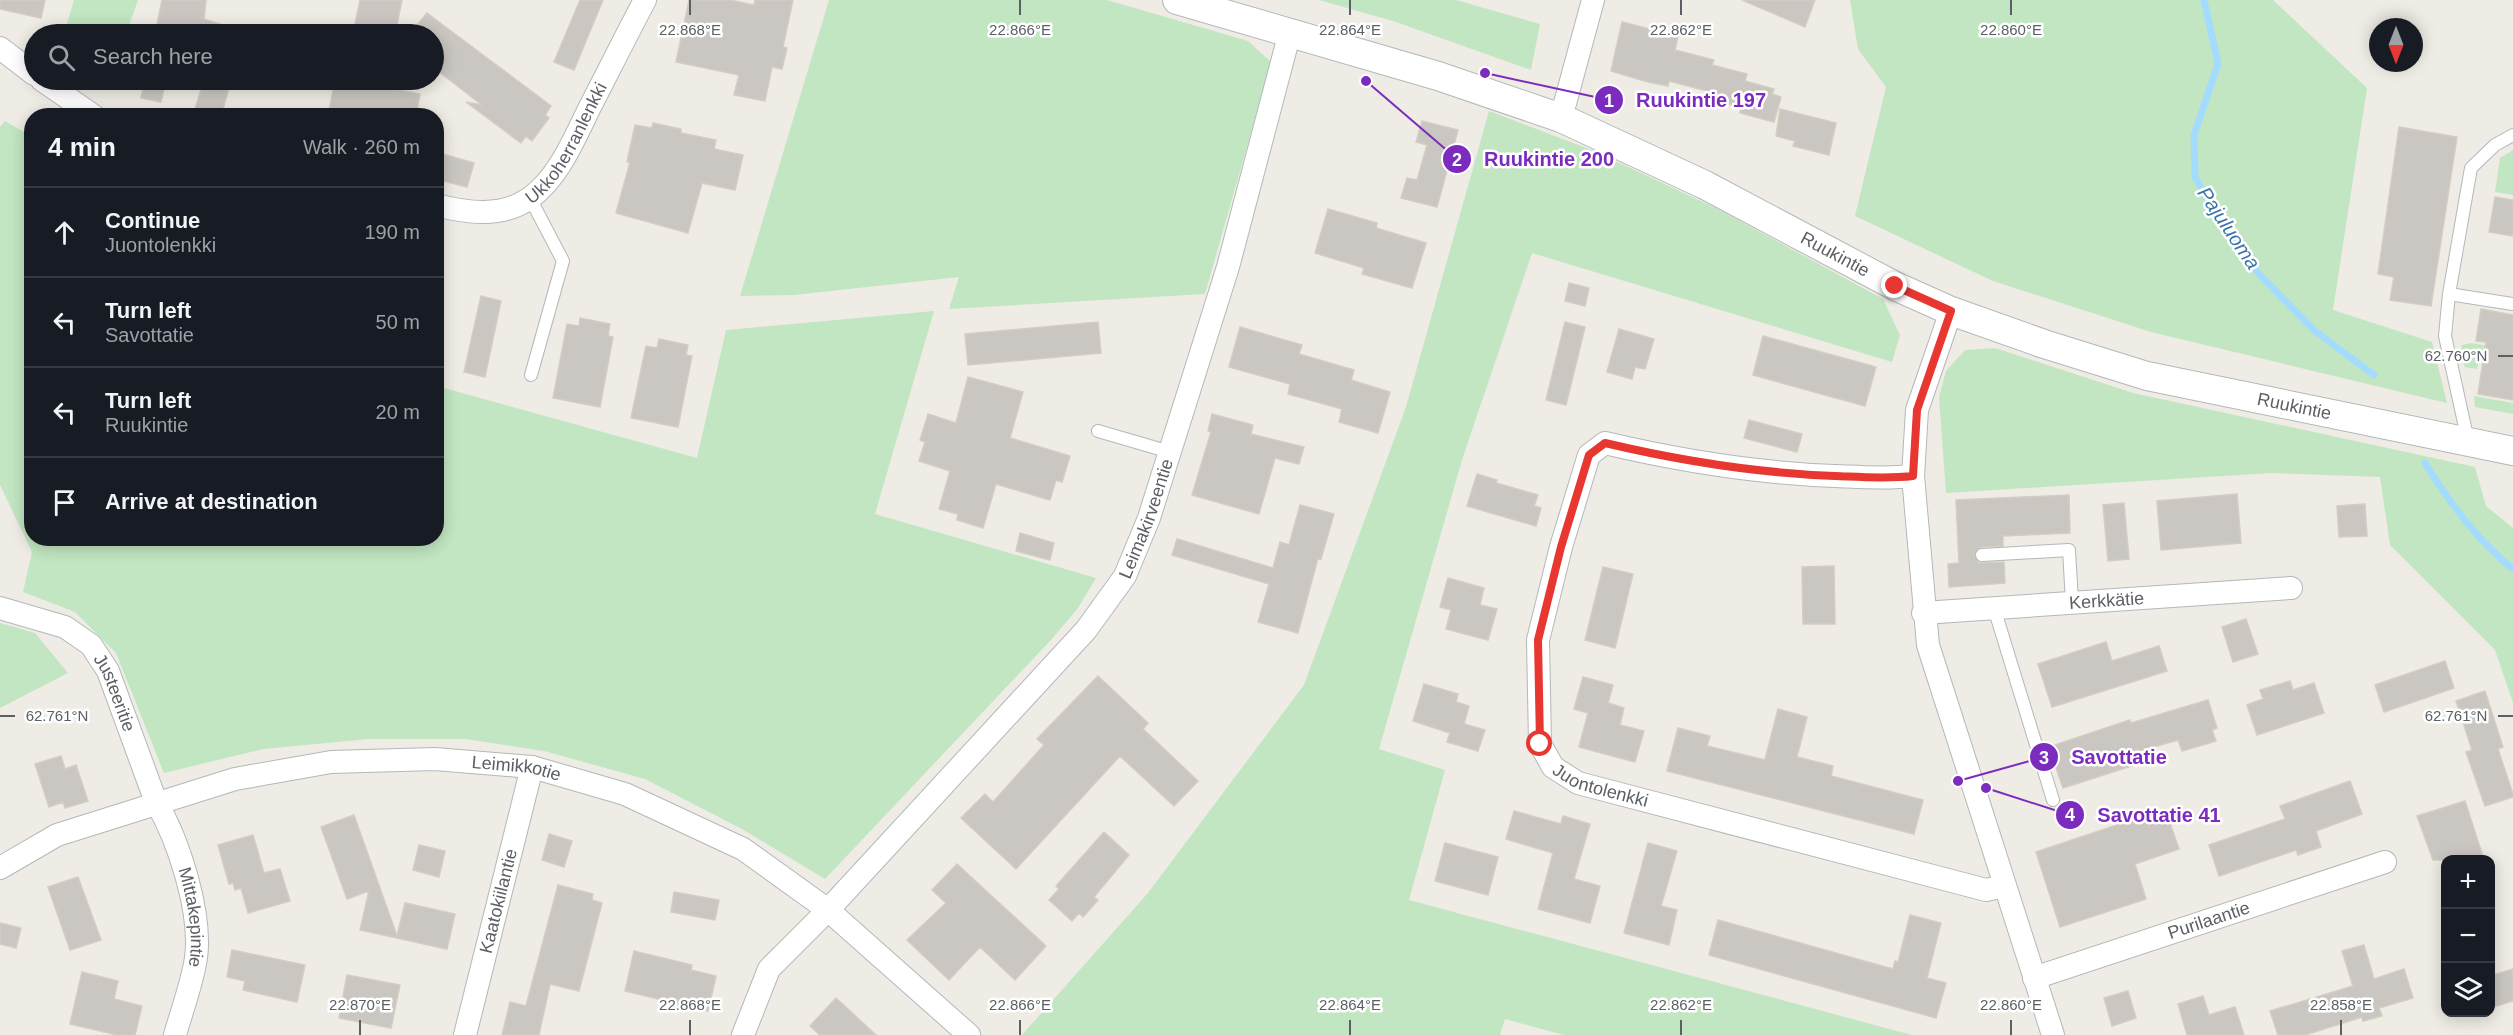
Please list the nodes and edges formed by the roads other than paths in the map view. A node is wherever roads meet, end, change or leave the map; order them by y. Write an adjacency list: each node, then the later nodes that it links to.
1 (645, 0): 11 (street, Ukkoherranlenkki)
2 (1177, 0): 4 (street, Ruukintie)
3 (1593, 0): 9 (street)
4 (1290, 32): 9 (street, Ruukintie); 20 (street, Leimakirveentie)
5 (0, 48): 6 (street)
6 (24, 66)
7 (56, 90): 8 (street)
8 (82, 108)
9 (1561, 118): 15 (street, Ruukintie)
10 (2513, 135): 13 (lane)
11 (530, 198): 12 (street, Ukkoherranlenkki); 16 (lane)
12 (444, 206)
13 (2449, 294): 14 (lane); 18 (lane)
14 (2513, 304)
15 (1951, 311): 18 (street, Ruukintie); 21 (street)
16 (531, 375)
17 (1098, 431): 20 (lane)
18 (2468, 442): 19 (street, Ruukintie)
19 (2513, 451)
20 (1170, 452): 34 (street, Leimakirveentie)
21 (1913, 476): 27 (street); 33 (street, Juontolenkki)
22 (1982, 555): 24 (lane)
23 (2291, 588): 24 (street, Kerkkätie)
24 (2072, 602): 26 (street, Kerkkätie)
25 (0, 608): 30 (street, Justeeritie)
26 (1994, 608): 27 (street, Kerkkätie); 29 (lane)
27 (1923, 613): 33 (street)
28 (532, 767): 30 (street, Leimikkotie); 34 (street, Leimikkotie); 37 (street, Kaatokiilantie)
29 (2053, 800)
30 (156, 802): 32 (street, Leimikkotie); 36 (street, Mittakepintie)
31 (2385, 862): 35 (street, Purilaantie)
32 (0, 868)
33 (2004, 886): 35 (street)
34 (828, 910): 38 (street, Leimakirveentie); 39 (street, Leimikkotie)
35 (2034, 978): 40 (street)
36 (175, 1035)
37 (465, 1035)
38 (743, 1035)
39 (969, 1035)
40 (2053, 1035)

